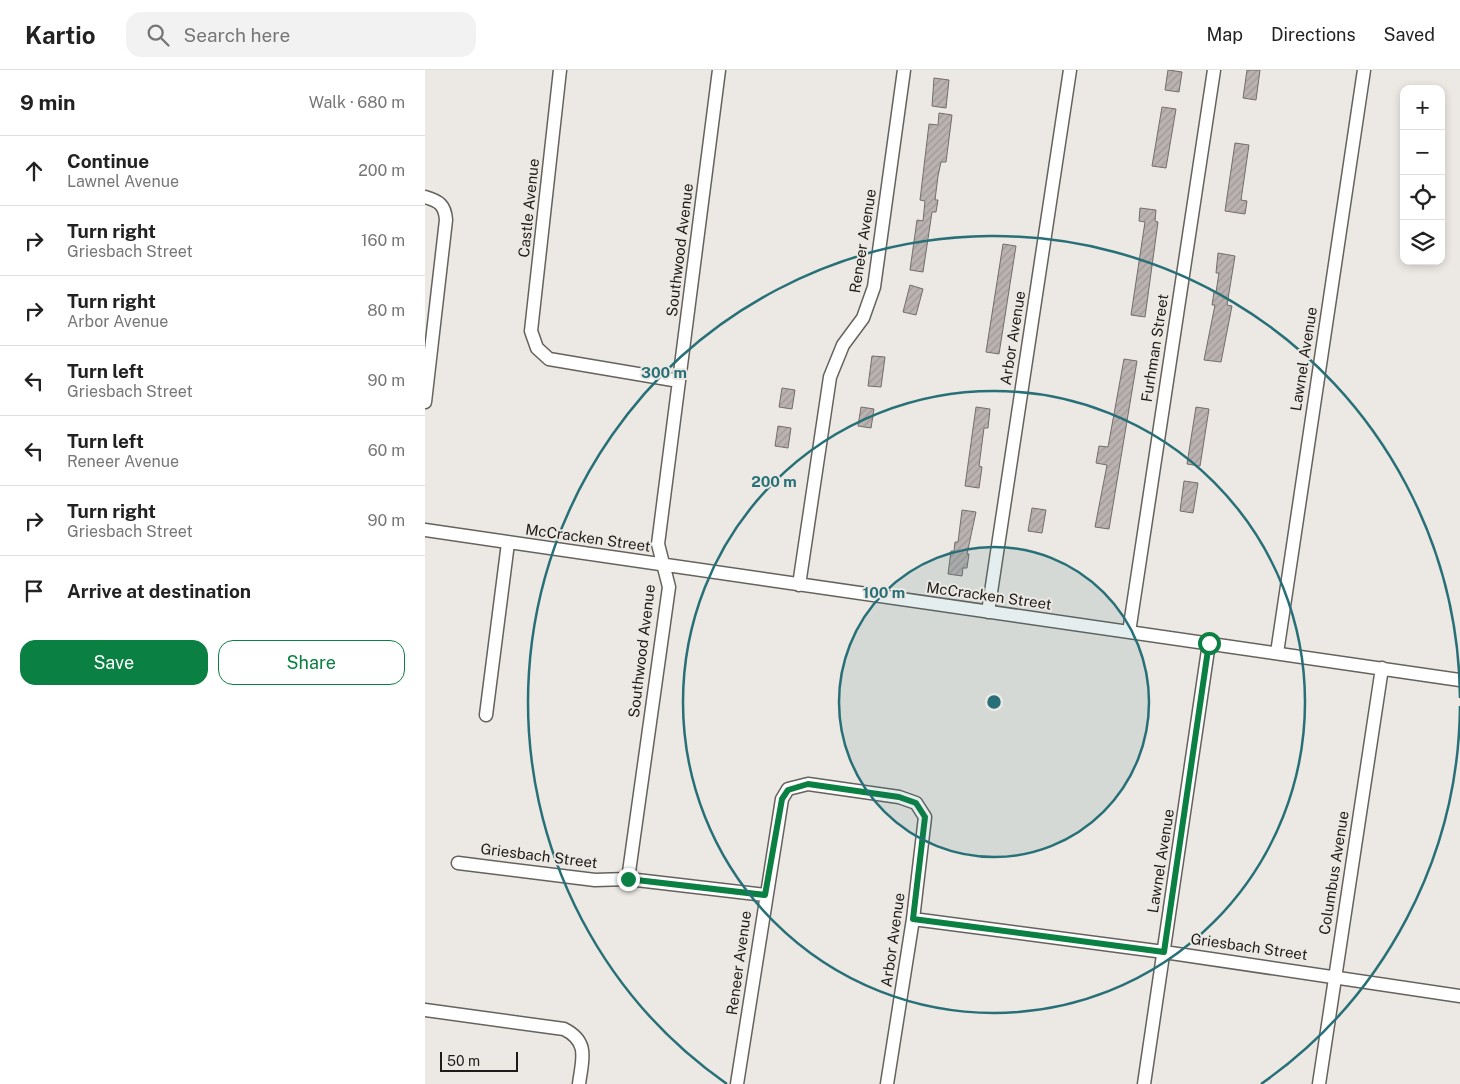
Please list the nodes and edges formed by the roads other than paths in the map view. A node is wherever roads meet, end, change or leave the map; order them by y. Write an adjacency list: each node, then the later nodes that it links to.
1 (561, 70): 8 (street, Castle Avenue)
2 (719, 70): 8 (street, Southwood Avenue)
3 (903, 70): 13 (street, Reneer Avenue)
4 (1070, 70): 14 (street, Arbor Avenue)
5 (1214, 70): 15 (street, Furhman Street)
6 (1364, 70): 17 (street, Lawnel Avenue)
7 (425, 197): 9 (street)
8 (679, 380): 12 (street, Southwood Avenue)
9 (425, 402)
10 (425, 530): 11 (street, McCracken Street)
11 (508, 543): 12 (street, McCracken Street); 20 (street)
12 (663, 565): 13 (street, McCracken Street); 23 (street, Southwood Avenue)
13 (799, 585): 14 (street, McCracken Street)
14 (988, 612): 15 (street, McCracken Street)
15 (1129, 632): 16 (street, McCracken Street)
16 (1209, 643): 17 (street, McCracken Street); 26 (street, Lawnel Avenue)
17 (1277, 653): 18 (street, McCracken Street)
18 (1383, 668): 19 (street, McCracken Street); 27 (street, Columbus Avenue)
19 (1460, 680)
20 (486, 715)
21 (916, 803): 24 (street, Reneer Avenue); 25 (street, Arbor Avenue)
22 (458, 863): 23 (street, Griesbach Street)
23 (628, 879): 24 (street, Griesbach Street)
24 (765, 895): 31 (street, Reneer Avenue)
25 (913, 919): 26 (street, Griesbach Street); 32 (street, Arbor Avenue)
26 (1164, 952): 27 (street, Griesbach Street); 33 (street, Lawnel Avenue)
27 (1334, 976): 28 (street, Griesbach Street); 34 (street, Columbus Avenue)
28 (1460, 996)
29 (425, 1010): 30 (street)
30 (579, 1084)
31 (737, 1084)
32 (887, 1084)
33 (1144, 1084)
34 (1319, 1084)

